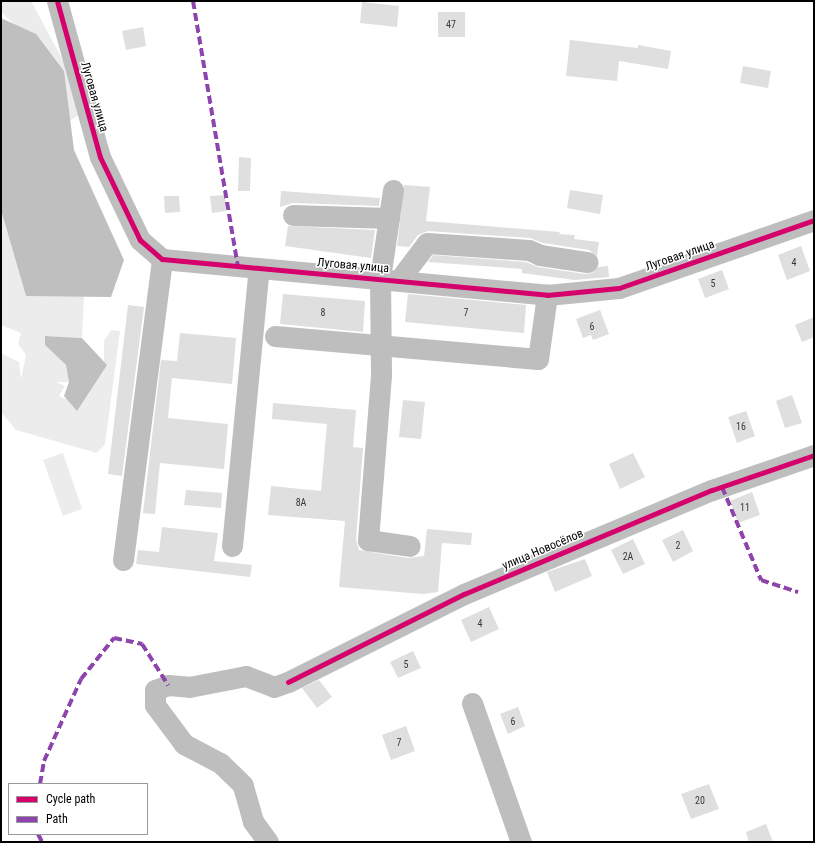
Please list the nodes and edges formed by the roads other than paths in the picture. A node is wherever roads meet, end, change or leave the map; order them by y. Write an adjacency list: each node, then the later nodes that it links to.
1 (57, 1): 6 (street, Луговая улица)
2 (393, 190): 4 (street)
3 (293, 216): 4 (street)
4 (389, 218): 9 (street)
5 (814, 220): 10 (street, Луговая улица)
6 (162, 260): 8 (street, Луговая улица); 16 (street)
7 (587, 262): 9 (street)
8 (259, 268): 9 (street, Луговая улица); 14 (street)
9 (389, 279): 10 (street, Луговая улица); 12 (street)
10 (548, 295): 12 (street)
11 (275, 336): 12 (street)
12 (381, 345): 15 (street)
13 (814, 455): 18 (street, улица Новосёлов)
14 (232, 546)
15 (410, 546)
16 (123, 560)
17 (472, 703): 19 (street)
18 (268, 842)
19 (521, 842)

